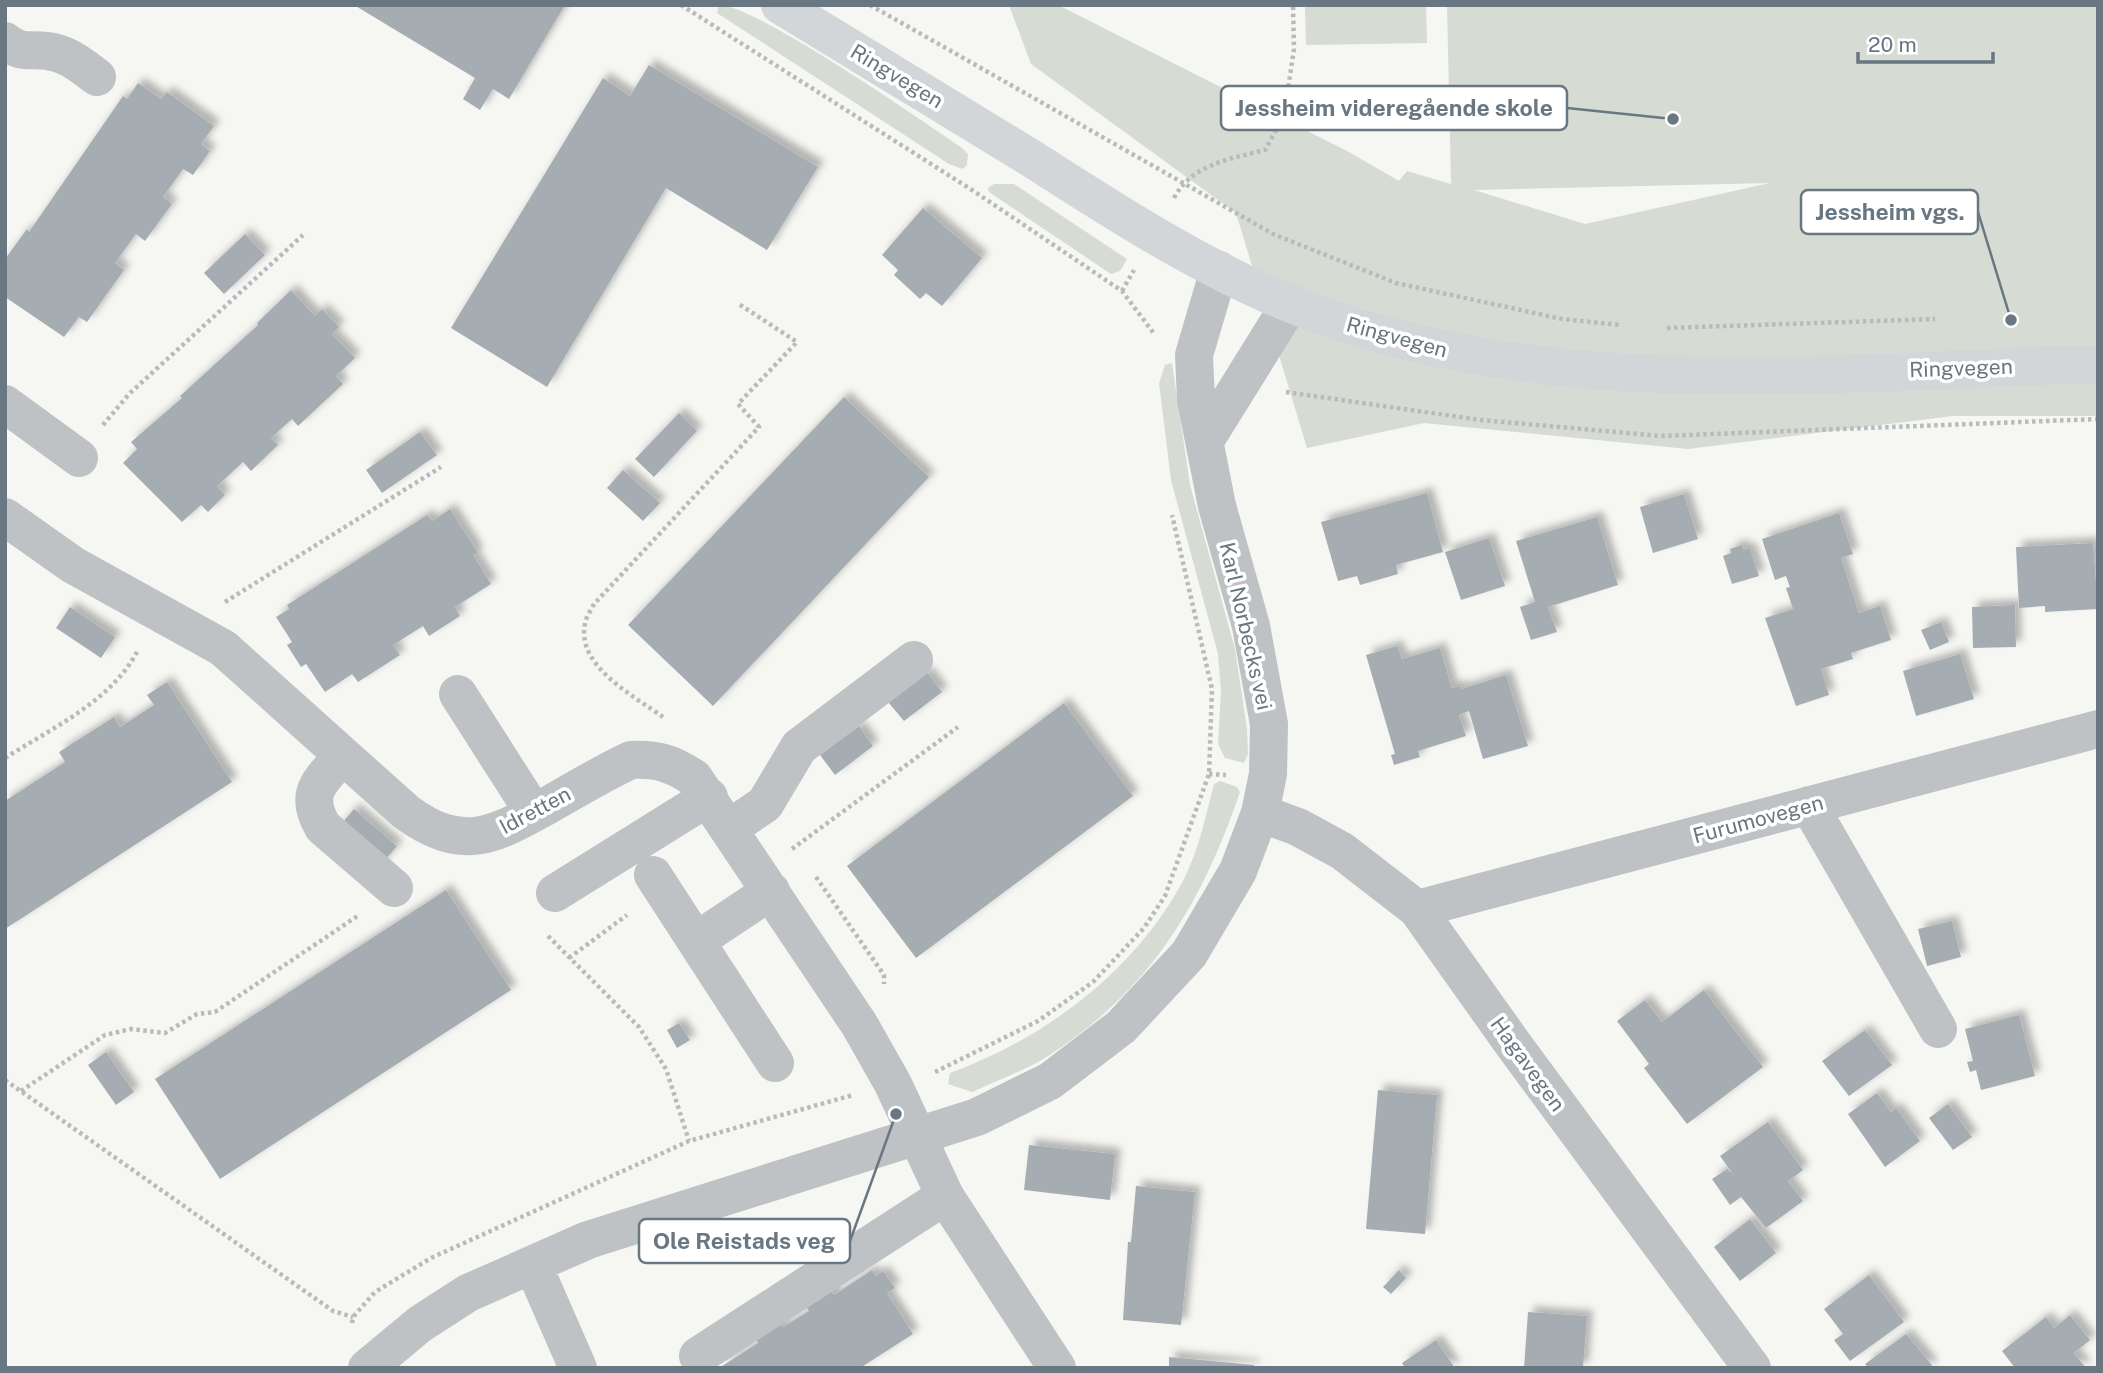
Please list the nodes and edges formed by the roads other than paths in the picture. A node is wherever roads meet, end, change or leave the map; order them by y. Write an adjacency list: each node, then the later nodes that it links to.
1 (780, 5): 4 (main road, Ringvegen)
2 (10, 56): 3 (street)
3 (97, 77)
4 (1219, 270): 5 (main road, Ringvegen); 8 (street, Karl Norbecks vei)
5 (1290, 304): 6 (main road, Ringvegen); 8 (street)
6 (2098, 363)
7 (5, 404): 9 (street)
8 (1206, 439): 18 (street, Karl Norbecks vei)
9 (79, 458)
10 (5, 517): 14 (street, Idretten)
11 (914, 660): 19 (street)
12 (458, 694): 17 (street)
13 (2098, 729): 16 (street, Furumovegen)
14 (343, 756): 17 (street, Idretten); 22 (street)
15 (709, 797): 17 (street, Idretten); 19 (street, Idretten); 23 (street)
16 (1809, 805): 24 (street, Furumovegen); 26 (street)
17 (534, 813)
18 (1260, 813): 24 (street, Hagavegen); 28 (street, Karl Norbecks vei)
19 (730, 828): 21 (street, Idretten)
20 (658, 882): 25 (street)
21 (765, 883): 25 (street); 28 (street, Idretten)
22 (394, 887)
23 (555, 893)
24 (1418, 909): 35 (street, Hagavegen)
25 (695, 941): 27 (street)
26 (1938, 1028)
27 (775, 1063)
28 (918, 1137): 29 (street, Idretten); 30 (street, Karl Norbecks vei)
29 (945, 1196): 31 (street); 34 (street, Idretten)
30 (533, 1265): 32 (street, Karl Norbecks vei); 33 (street)
31 (698, 1356)
32 (367, 1368)
33 (578, 1368)
34 (1057, 1368)
35 (1752, 1368)

